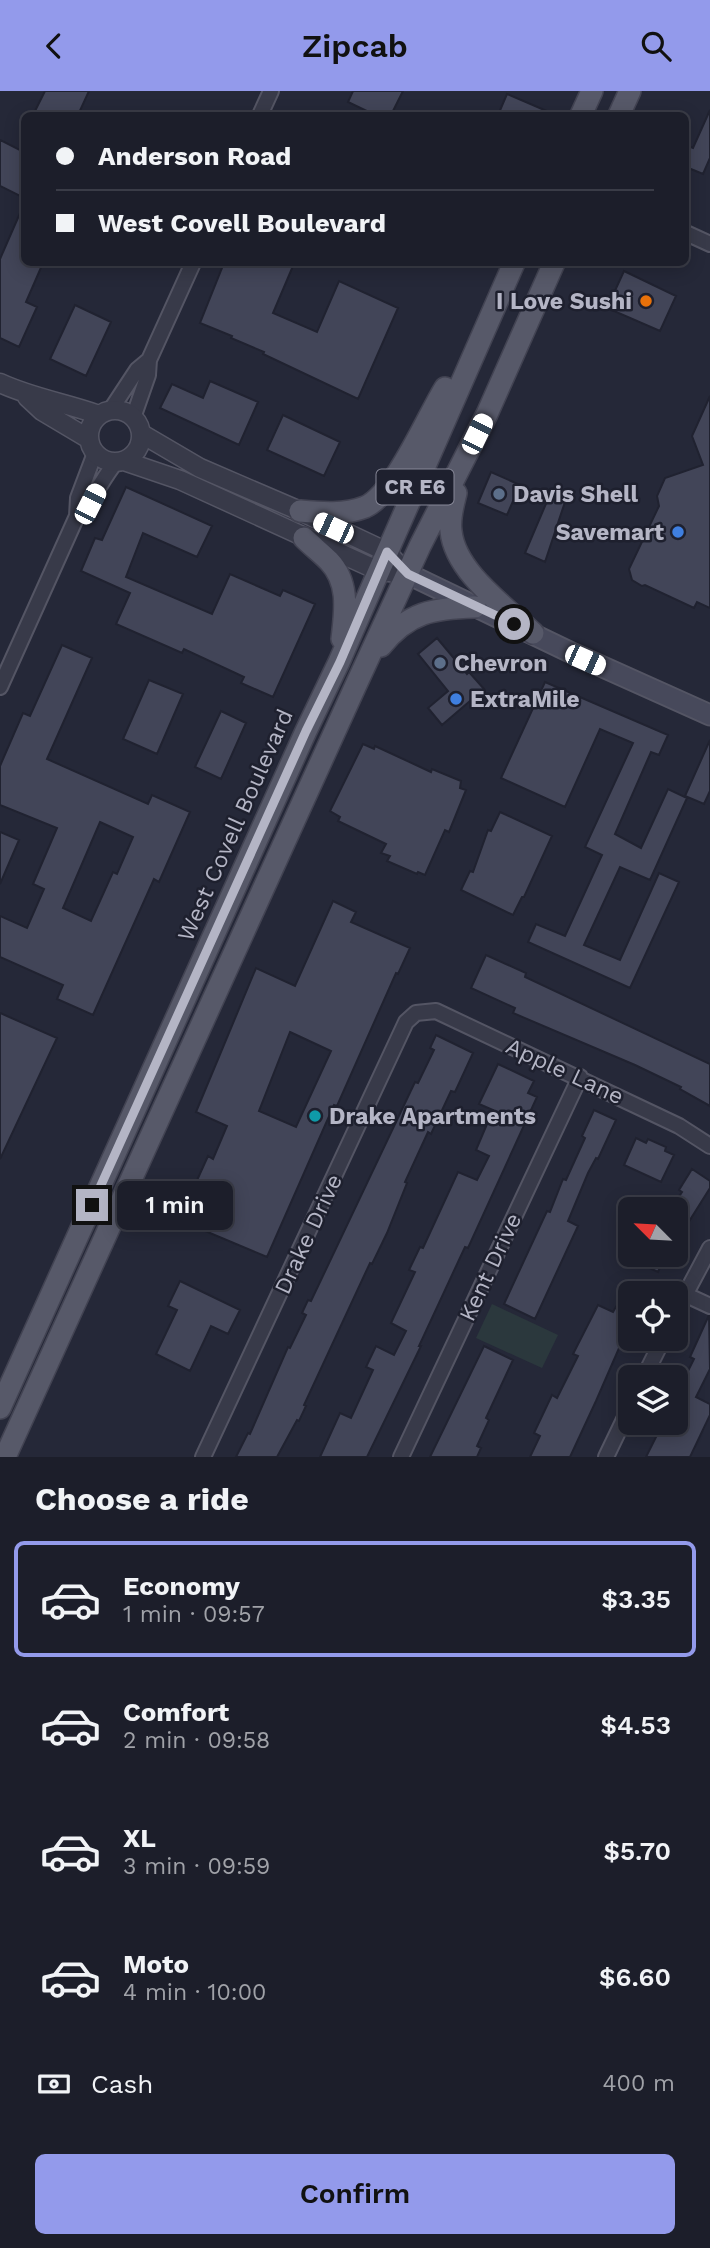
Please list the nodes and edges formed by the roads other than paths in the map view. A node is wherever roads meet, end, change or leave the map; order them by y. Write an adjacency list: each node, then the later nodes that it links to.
1 (271, 91): 3 (street)
2 (592, 91): 4 (main road)
3 (261, 112)
4 (582, 112)
5 (689, 234): 6 (street)
6 (710, 244)
7 (192, 266): 11 (street)
8 (513, 266): 10 (main road, West Covell Boulevard / CR E6)
9 (554, 266): 19 (main road, CR E6)
10 (484, 327): 20 (main road); 23 (main road, West Covell Boulevard / CR E6)
11 (149, 361): 14 (street); 15 (street)
12 (0, 383): 13 (street)
13 (24, 394): 14 (street); 17 (street)
14 (105, 413): 15 (street); 17 (street)
15 (133, 418): 16 (street)
16 (142, 434): 18 (street); 20 (street)
17 (92, 446): 18 (street); 21 (street)
18 (120, 461): 21 (street); 22 (street)
19 (461, 467): 24 (main road, CR E6); 26 (main road)
20 (300, 511): 23 (street)
21 (78, 516): 29 (street)
22 (304, 538): 23 (street); 27 (main road)
23 (383, 562): 24 (street); 27 (main road, West Covell Boulevard / CR E6)
24 (408, 574): 25 (main road); 28 (main road, CR E6)
25 (475, 607): 26 (main road); 28 (main road)
26 (533, 633): 30 (main road)
27 (340, 662): 38 (main road, West Covell Boulevard / CR E6)
28 (366, 663): 41 (main road, CR E6)
29 (0, 687)
30 (710, 715)
31 (416, 1013): 32 (street, Apple Lane); 45 (street, Drake Drive)
32 (580, 1077): 33 (street, Apple Lane); 46 (street, Kent Drive)
33 (710, 1146)
34 (710, 1248): 35 (street)
35 (688, 1287)
36 (688, 1296): 37 (street)
37 (710, 1306)
38 (12, 1381): 39 (main road); 40 (main road, West Covell Boulevard / CR E6)
39 (0, 1399)
40 (0, 1408)
41 (25, 1413): 43 (main road, CR E6); 44 (main road)
42 (618, 1432): 47 (street)
43 (5, 1457)
44 (23, 1457)
45 (203, 1457)
46 (401, 1457)
47 (606, 1457)

